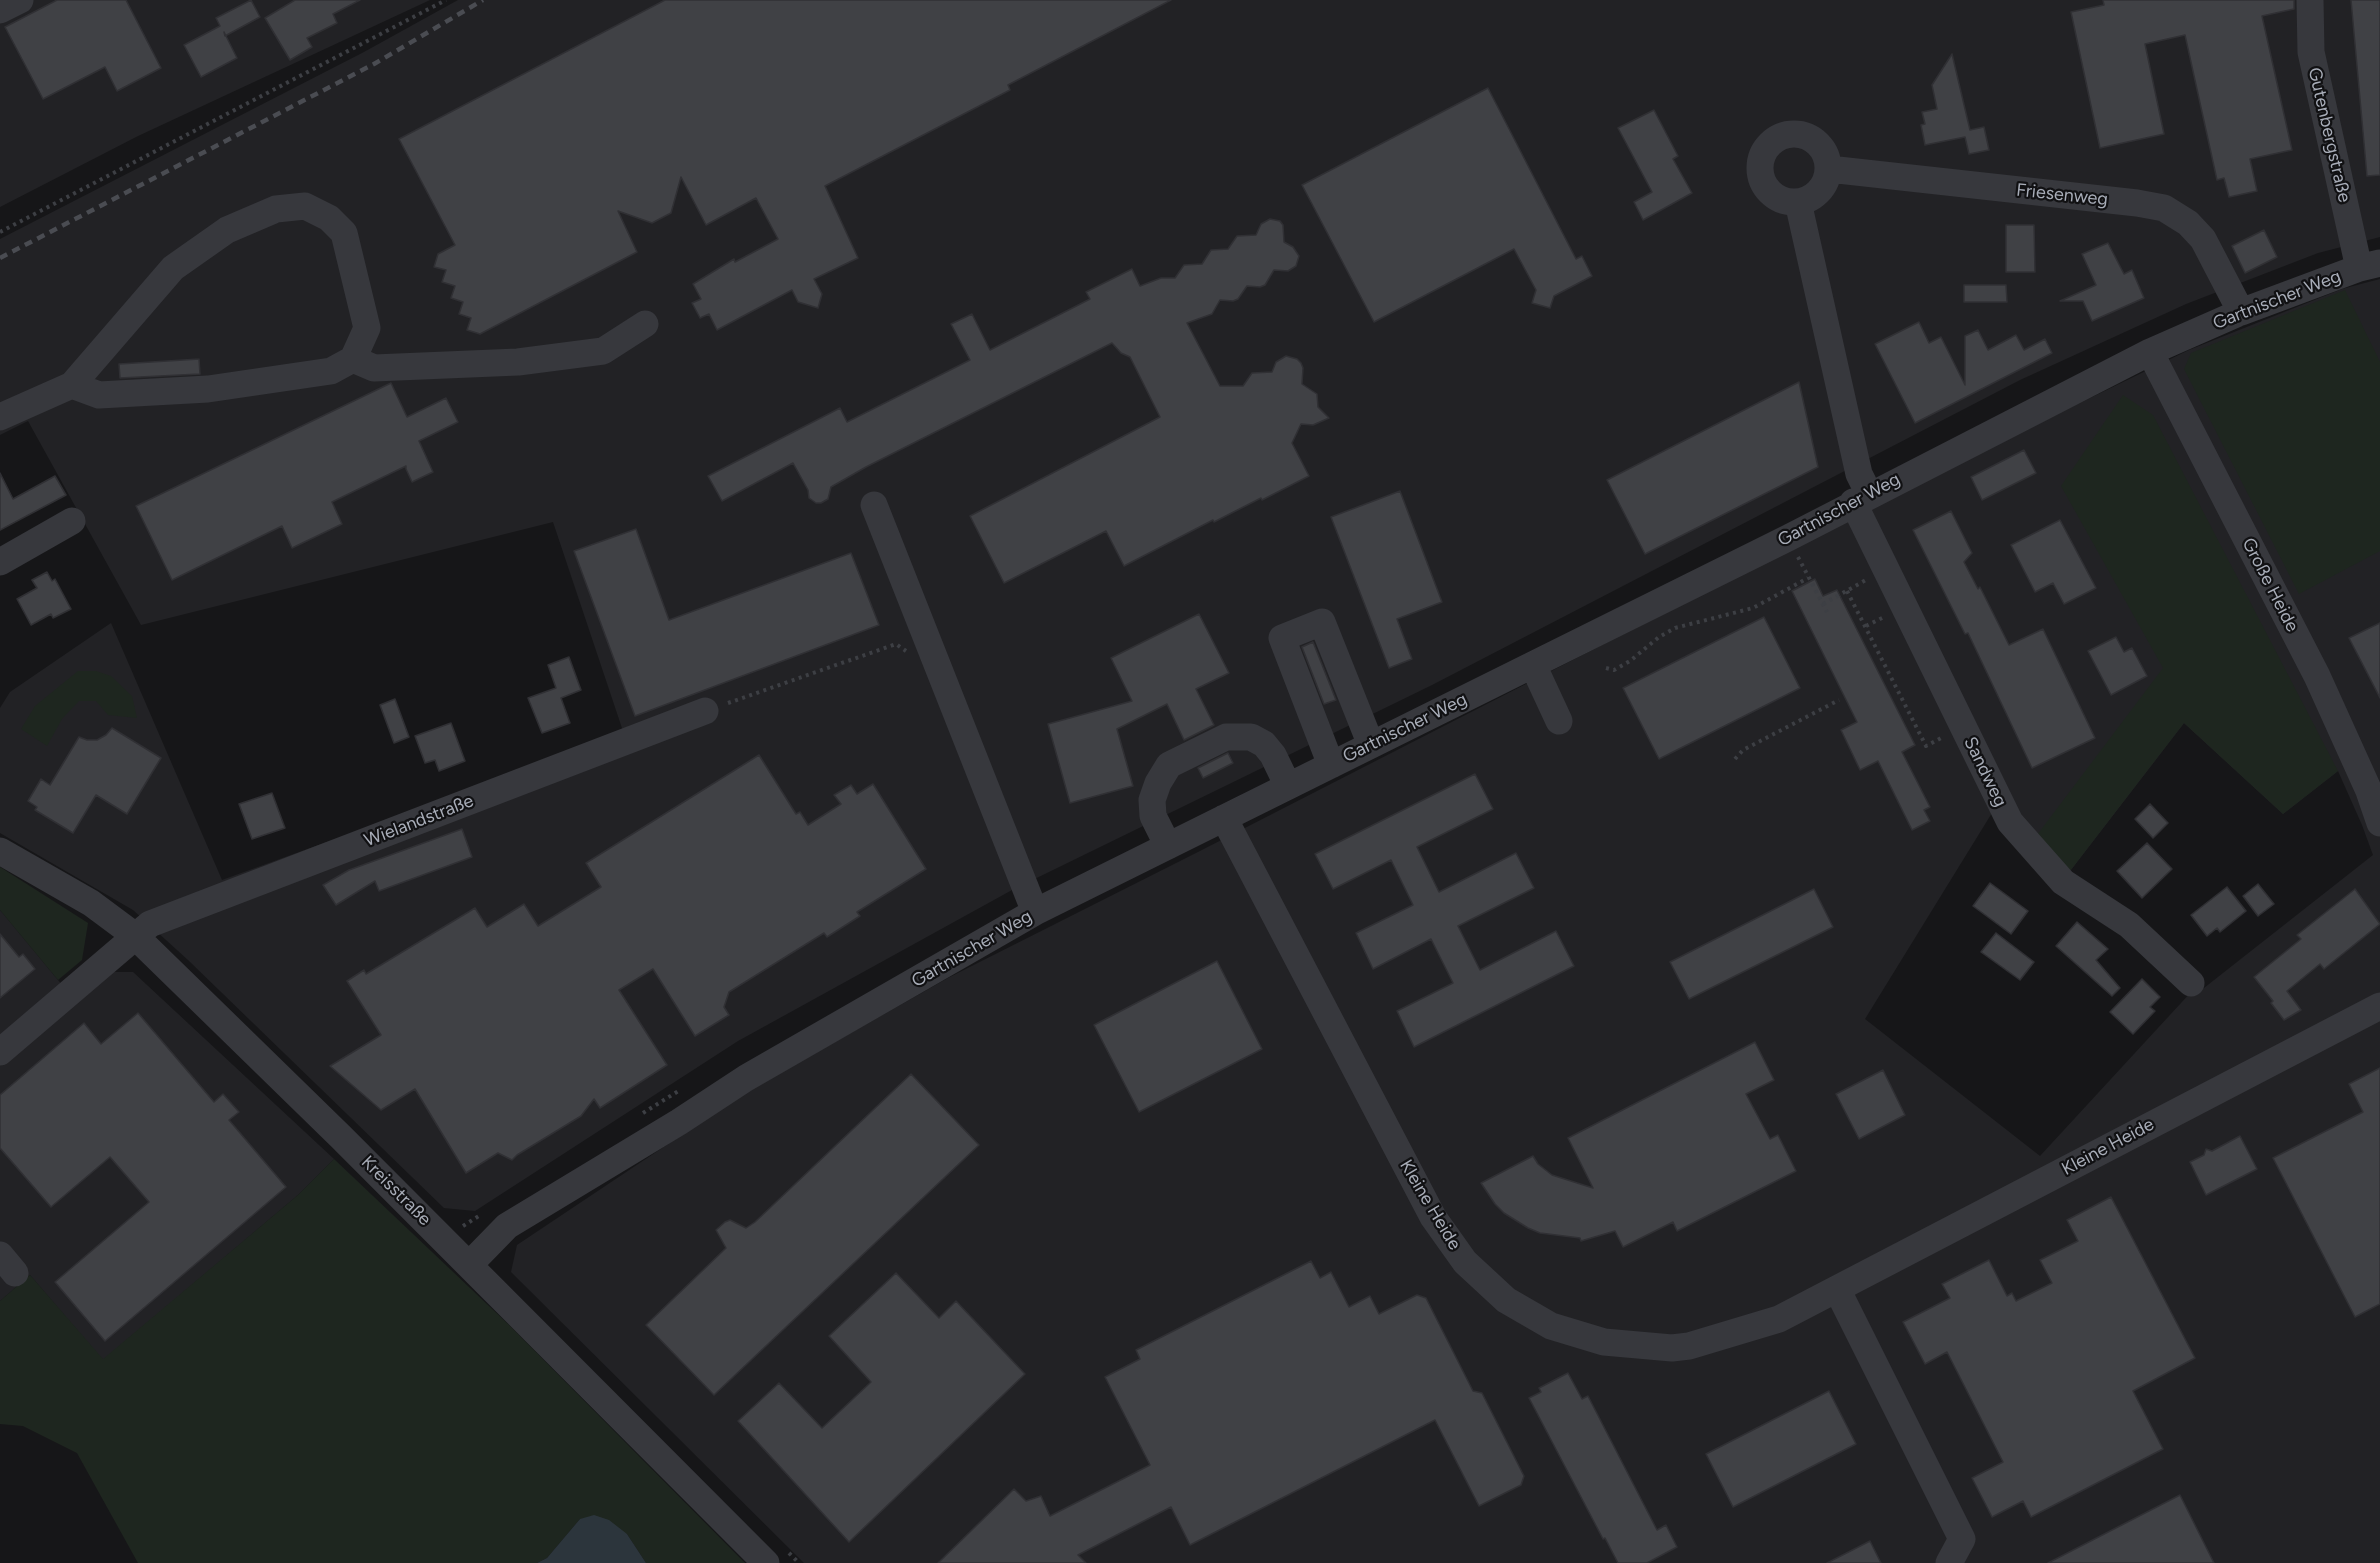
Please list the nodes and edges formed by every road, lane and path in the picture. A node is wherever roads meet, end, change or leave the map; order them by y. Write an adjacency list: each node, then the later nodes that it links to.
1 (20, 0): 4 (street)
2 (446, 0): 7 (path)
3 (2310, 0): 8 (street, Gutenbergstraße)
4 (0, 10)
5 (1829, 169): 6 (street); 6 (street); 9 (street, Friesenweg)
6 (1798, 202): 15 (street)
7 (0, 232)
8 (2369, 266): 9 (street, Gartnischer Weg)
9 (2241, 312): 11 (street, Gartnischer Weg)
10 (645, 324): 12 (street)
11 (2150, 352): 15 (street, Gartnischer Weg); 36 (street, Große Heide)
12 (354, 359): 13 (street); 13 (street)
13 (72, 385): 14 (street)
14 (0, 417)
15 (1861, 498): 18 (street, Gartnischer Weg); 20 (street, Sandweg)
16 (873, 505): 41 (street)
17 (72, 521): 19 (street)
18 (1788, 538): 21 (path); 26 (street, Gartnischer Weg)
19 (0, 562)
20 (1886, 570): 22 (path); 31 (street, Sandweg)
21 (1808, 578): 23 (path); 27 (path)
22 (1847, 591): 23 (path); 31 (path)
23 (1822, 604): 24 (path)
24 (1827, 612)
25 (908, 652): 29 (path)
26 (1533, 665): 30 (street); 32 (street, Gartnischer Weg)
27 (1606, 668)
28 (1839, 700): 33 (path)
29 (705, 711): 42 (street, Wielandstraße)
30 (1559, 721)
31 (1962, 727): 43 (street, Sandweg)
32 (1371, 745): 34 (street, Gartnischer Weg); 34 (street)
33 (1735, 759)
34 (1332, 765): 35 (street, Gartnischer Weg)
35 (1288, 786): 37 (street, Gartnischer Weg); 39 (street)
36 (2375, 788): 38 (street, Große Heide)
37 (1224, 818): 39 (street, Gartnischer Weg); 47 (street, Kleine Heide)
38 (2380, 823)
39 (1168, 846): 41 (street, Gartnischer Weg)
40 (0, 851): 42 (street, Kreisstraße)
41 (1035, 912): 46 (street, Gartnischer Weg)
42 (135, 935): 45 (street, Wielandstraße); 46 (street, Kreisstraße)
43 (2191, 983)
44 (2380, 1006): 47 (street, Kleine Heide)
45 (0, 1052)
46 (470, 1265): 48 (street, Kreisstraße)
47 (1837, 1289): 49 (street)
48 (766, 1563)
49 (1949, 1563)

